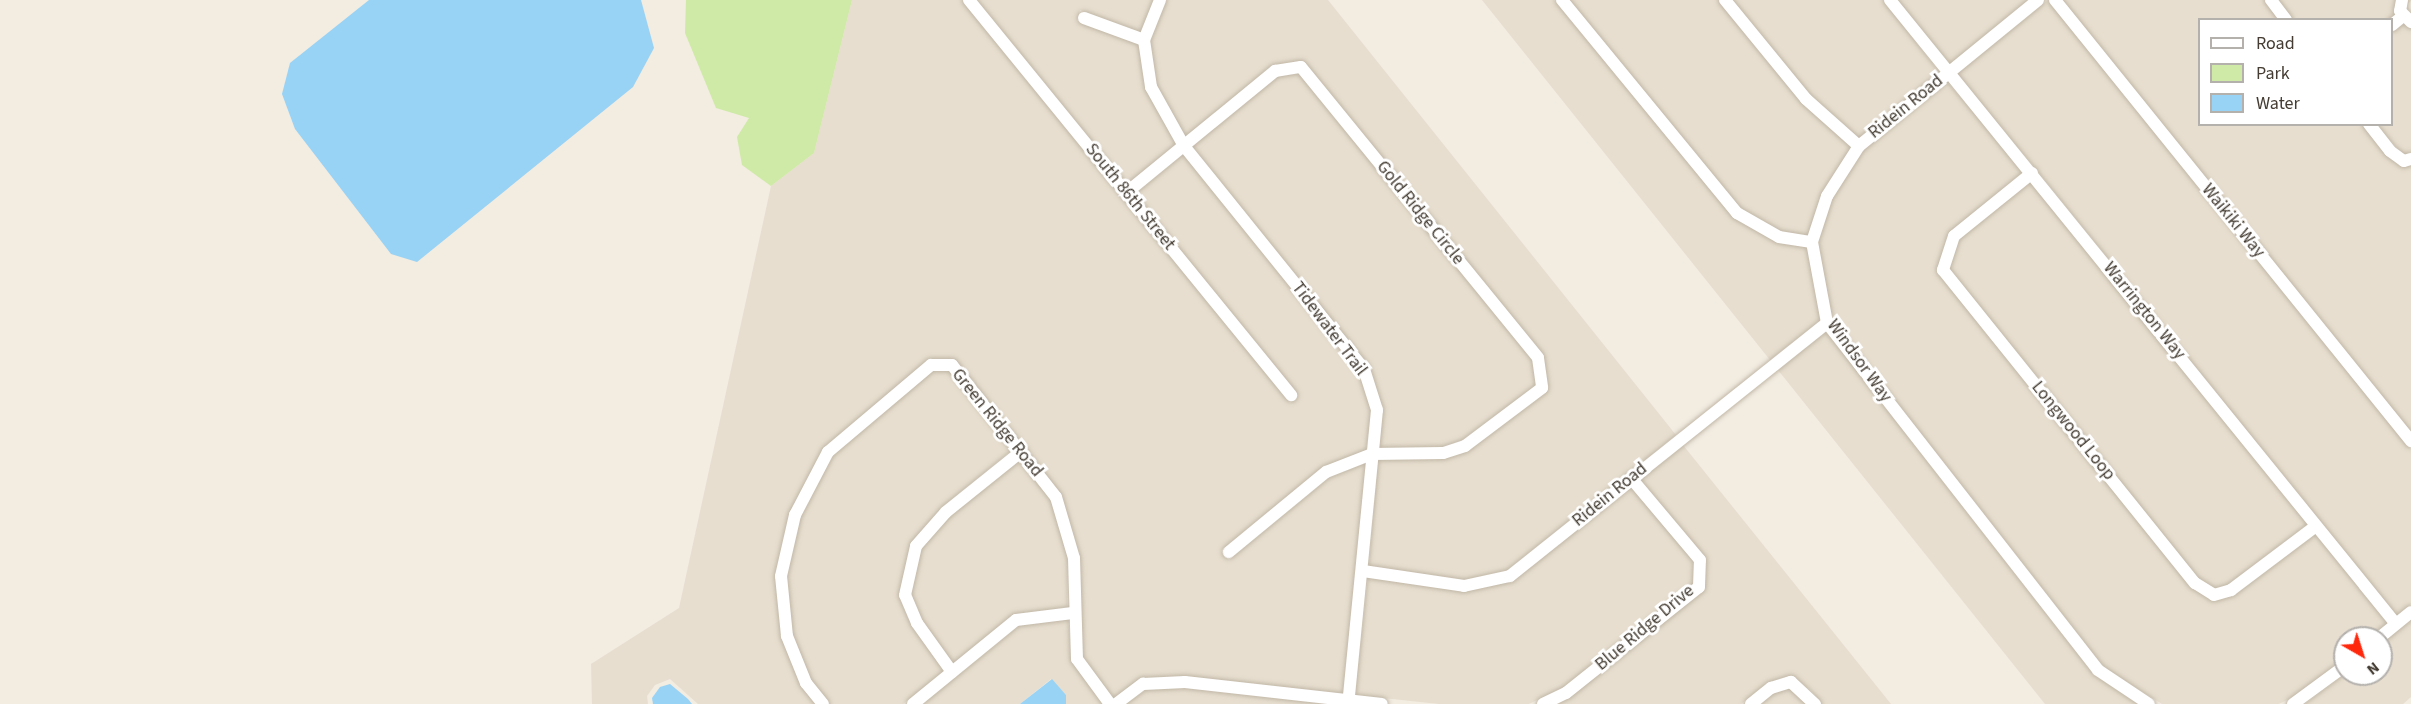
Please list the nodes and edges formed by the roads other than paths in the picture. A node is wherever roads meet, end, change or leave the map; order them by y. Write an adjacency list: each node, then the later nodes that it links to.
1 (969, 0): 21 (street, South 86th Street)
2 (1160, 0): 14 (street)
3 (1562, 0): 22 (street)
4 (1725, 0): 18 (street)
5 (1890, 0): 15 (street, Warrington Way)
6 (2038, 0): 15 (street, Ridein Road)
7 (2055, 0): 25 (street, Waikiki Way)
8 (2271, 0): 11 (street)
9 (2402, 0): 12 (street)
10 (1084, 18): 14 (street)
11 (2284, 18)
12 (2407, 19): 13 (street)
13 (2393, 25)
14 (1144, 40): 17 (street, Tidewater Trail)
15 (1947, 74): 18 (street, Ridein Road); 20 (street, Warrington Way)
16 (2371, 126): 19 (street)
17 (1184, 146): 21 (street, Gold Ridge Circle); 27 (street, Tidewater Trail); 27 (street, Gold Ridge Circle)
18 (1859, 146): 22 (street, Ridein Road)
19 (2411, 159)
20 (2032, 173): 29 (street, Warrington Way); 29 (street, Longwood Loop)
21 (1126, 193): 24 (street, South 86th Street)
22 (1812, 243): 23 (street, Windsor Way)
23 (1827, 323): 28 (street, Ridein Road); 47 (street, Windsor Way)
24 (1291, 395)
25 (2411, 441)
26 (1022, 451): 33 (street, Green Ridge Road); 36 (street); 39 (street, Green Ridge Road)
27 (1372, 454): 30 (street); 31 (street, Tidewater Trail)
28 (1631, 478): 31 (street, Ridein Road); 44 (street, Blue Ridge Drive)
29 (2316, 526): 34 (street, Warrington Way)
30 (1229, 552)
31 (1363, 571): 38 (street, Tidewater Trail)
32 (2411, 612): 34 (street)
33 (1073, 613): 36 (street); 41 (street, Green Ridge Road)
34 (2396, 624): 35 (street)
35 (2393, 626)
36 (952, 672): 40 (street)
37 (2333, 675): 48 (street)
38 (1348, 702): 42 (street); 43 (street)
39 (823, 704)
40 (913, 704)
41 (1110, 704)
42 (1116, 704)
43 (1382, 704)
44 (1543, 704)
45 (1751, 704): 46 (street)
46 (1815, 704)
47 (2149, 704)
48 (2293, 704)

